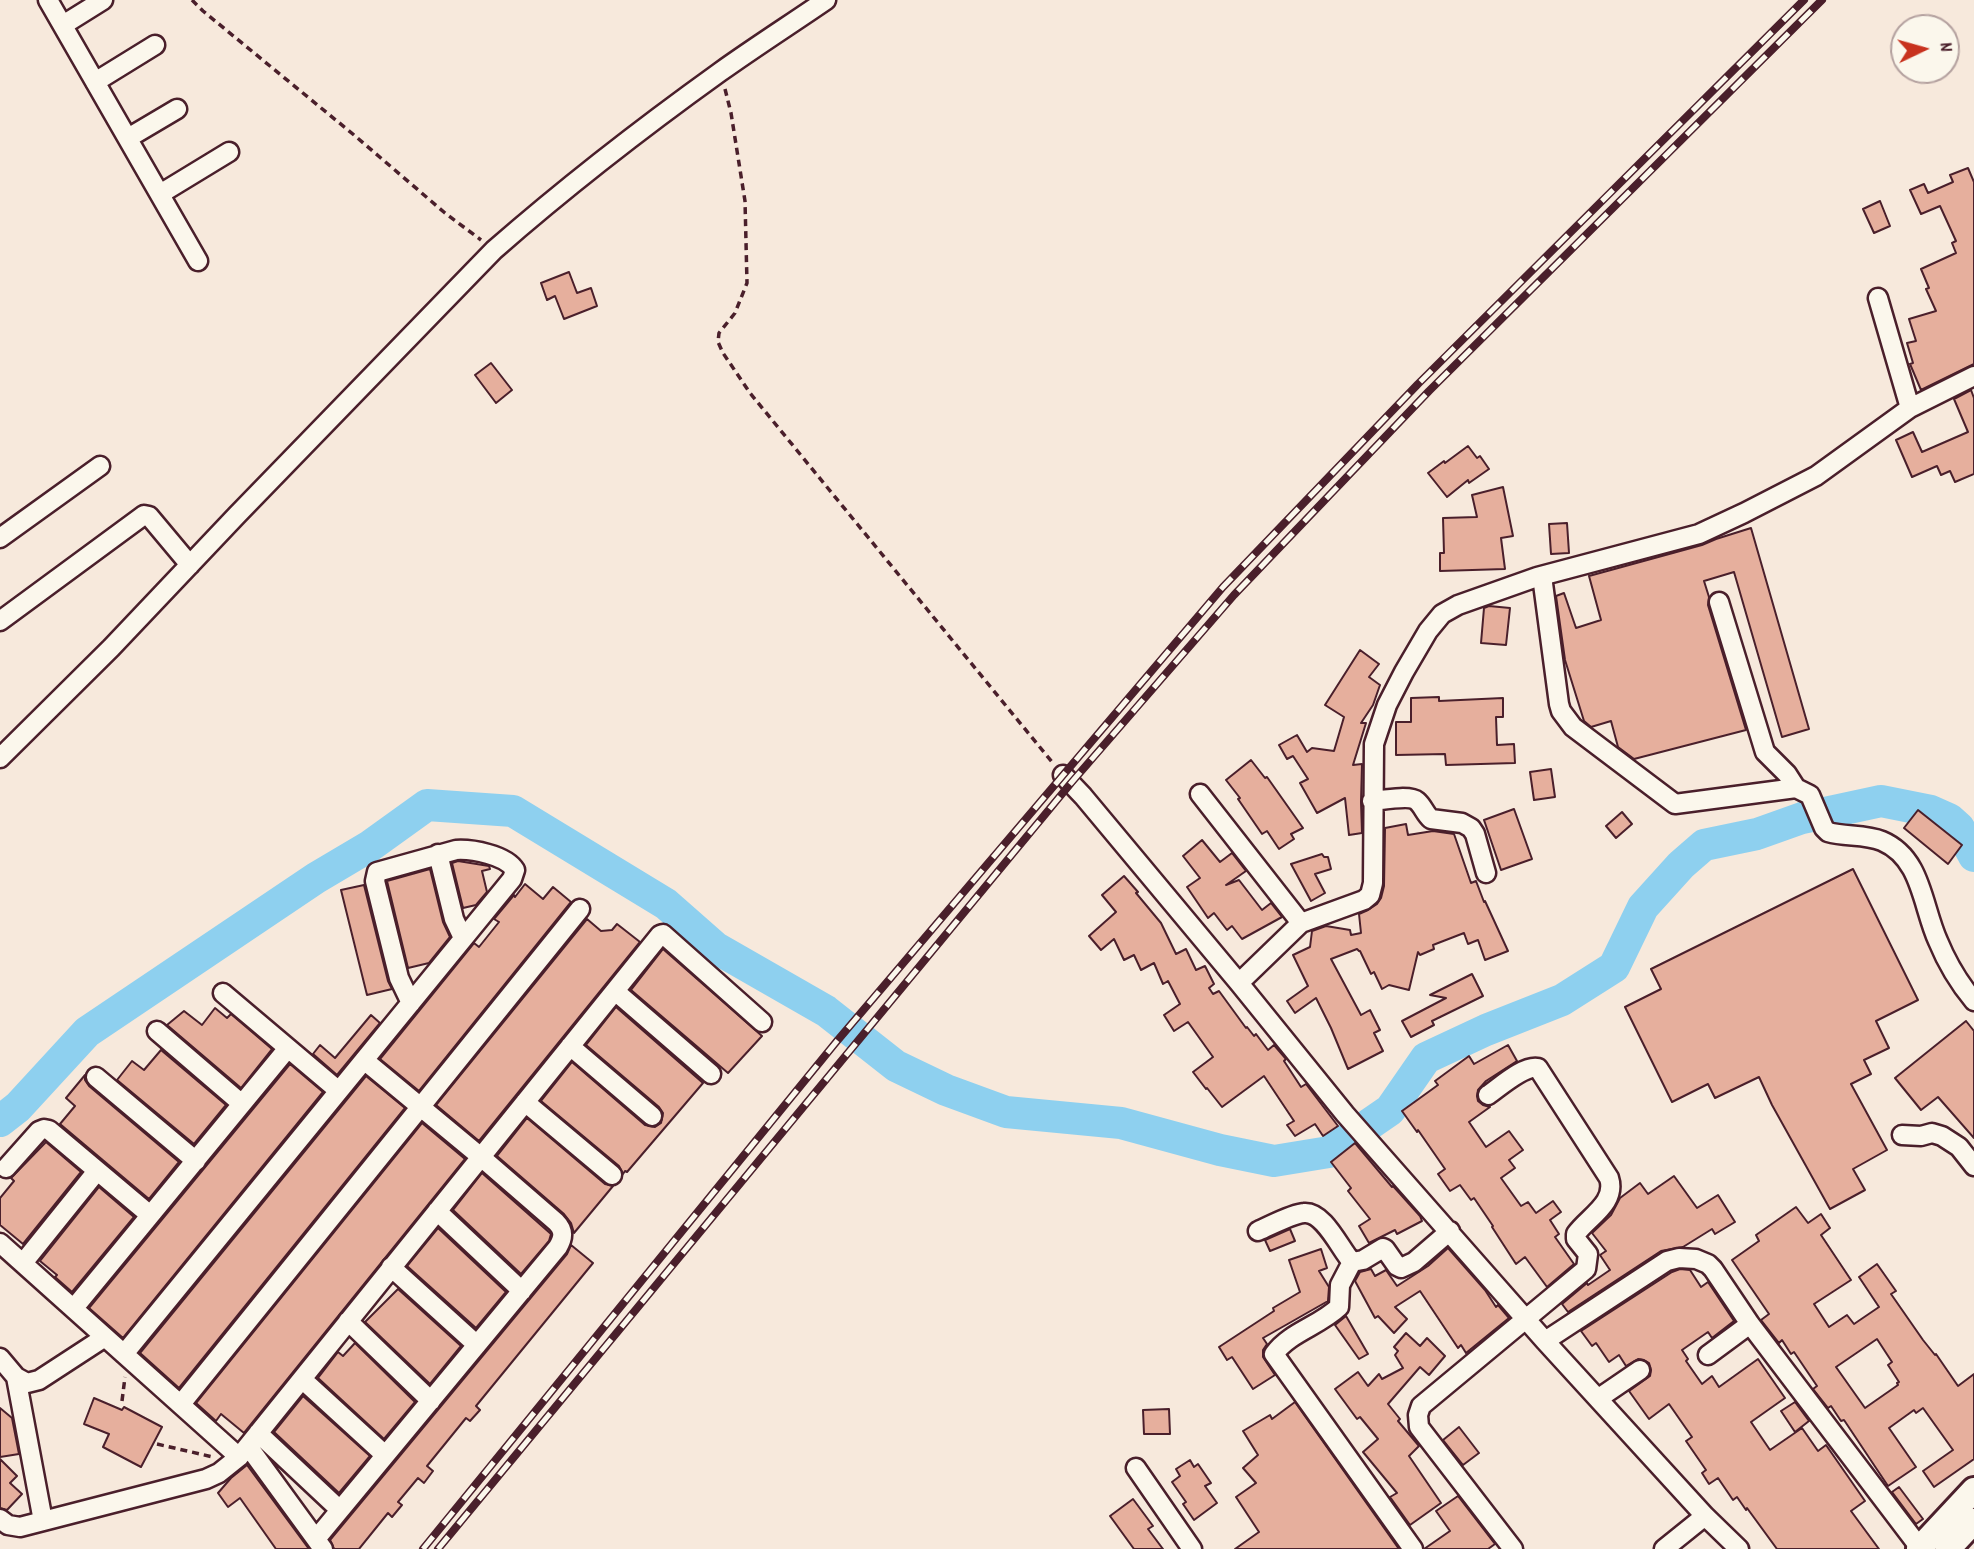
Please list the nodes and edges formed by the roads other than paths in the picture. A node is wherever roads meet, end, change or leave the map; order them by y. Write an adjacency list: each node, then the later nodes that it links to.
1 (48, 0): 4 (street)
2 (103, 0): 4 (street)
3 (826, 0): 17 (street)
4 (63, 25): 6 (street)
5 (155, 46): 6 (street)
6 (95, 82): 8 (street)
7 (177, 109): 8 (street)
8 (128, 138): 10 (street)
9 (229, 152): 10 (street)
10 (160, 194): 11 (street)
11 (198, 261)
12 (1878, 298): 14 (street)
13 (1974, 376): 14 (street)
14 (1910, 408): 18 (street)
15 (100, 466): 16 (street)
16 (0, 538)
17 (190, 565): 20 (street); 21 (street)
18 (1539, 576): 23 (street); 25 (street)
19 (1719, 603): 23 (street)
20 (0, 621)
21 (0, 758)
22 (1062, 775): 31 (street)
23 (1803, 791): 34 (street)
24 (1200, 794): 29 (street)
25 (1372, 801): 27 (street); 29 (street)
26 (438, 854): 30 (street); 30 (street); 35 (street)
27 (1486, 873)
28 (580, 909): 47 (street)
29 (1301, 923): 31 (street)
30 (463, 939): 35 (street)
31 (1239, 983): 59 (street)
32 (615, 991): 36 (street); 38 (street); 41 (street)
33 (223, 993): 39 (street)
34 (1974, 1001)
35 (411, 1003): 40 (street)
36 (762, 1022)
37 (157, 1031): 46 (street)
38 (569, 1046): 45 (street); 48 (street)
39 (288, 1048): 43 (street); 46 (street)
40 (364, 1060): 43 (street); 47 (street)
41 (711, 1074)
42 (96, 1077): 51 (street)
43 (339, 1091): 72 (street)
44 (1488, 1095): 66 (street)
45 (525, 1102): 50 (street); 55 (street)
46 (242, 1104): 51 (street)
47 (421, 1107): 50 (street); 80 (street)
48 (652, 1116)
49 (1902, 1135): 52 (street)
50 (481, 1157): 56 (street); 64 (street)
51 (195, 1161): 57 (street)
52 (1974, 1166)
53 (6, 1168): 54 (street)
54 (97, 1171): 57 (street); 62 (street)
55 (612, 1175)
56 (437, 1211): 63 (street); 64 (street)
57 (150, 1215): 65 (street)
58 (1258, 1231): 61 (street)
59 (1450, 1231): 61 (street); 66 (street)
60 (1, 1245): 62 (street)
61 (1352, 1262): 93 (street)
62 (23, 1263): 65 (street)
63 (391, 1267): 67 (street); 71 (street)
64 (522, 1290): 71 (street)
65 (74, 1308): 69 (street)
66 (1527, 1320): 70 (street); 94 (street)
67 (348, 1321): 77 (street); 79 (street)
68 (1750, 1324): 70 (street); 73 (street); 91 (street)
69 (105, 1337): 72 (street); 76 (street)
70 (1545, 1340): 78 (street)
71 (477, 1345): 79 (street)
72 (124, 1354): 80 (street)
73 (1708, 1355)
74 (0, 1359): 76 (street)
75 (1640, 1370): 78 (street)
76 (16, 1377): 88 (street)
77 (302, 1379): 81 (street); 82 (street)
78 (1599, 1398): 86 (street)
79 (430, 1401): 82 (street)
80 (181, 1404): 81 (street)
81 (244, 1449): 85 (street); 88 (street); 90 (street)
82 (385, 1455): 85 (street)
83 (1136, 1468): 92 (street)
84 (1974, 1490): 91 (highway)
85 (340, 1510): 90 (street)
86 (1705, 1516): 95 (street); 96 (street)
87 (0, 1519): 88 (street)
88 (43, 1521)
89 (1974, 1521): 97 (highway)
90 (319, 1544)
91 (1920, 1548)
92 (1192, 1549)
93 (1413, 1549)
94 (1513, 1549)
95 (1664, 1549)
96 (1739, 1549)
97 (1948, 1549)

